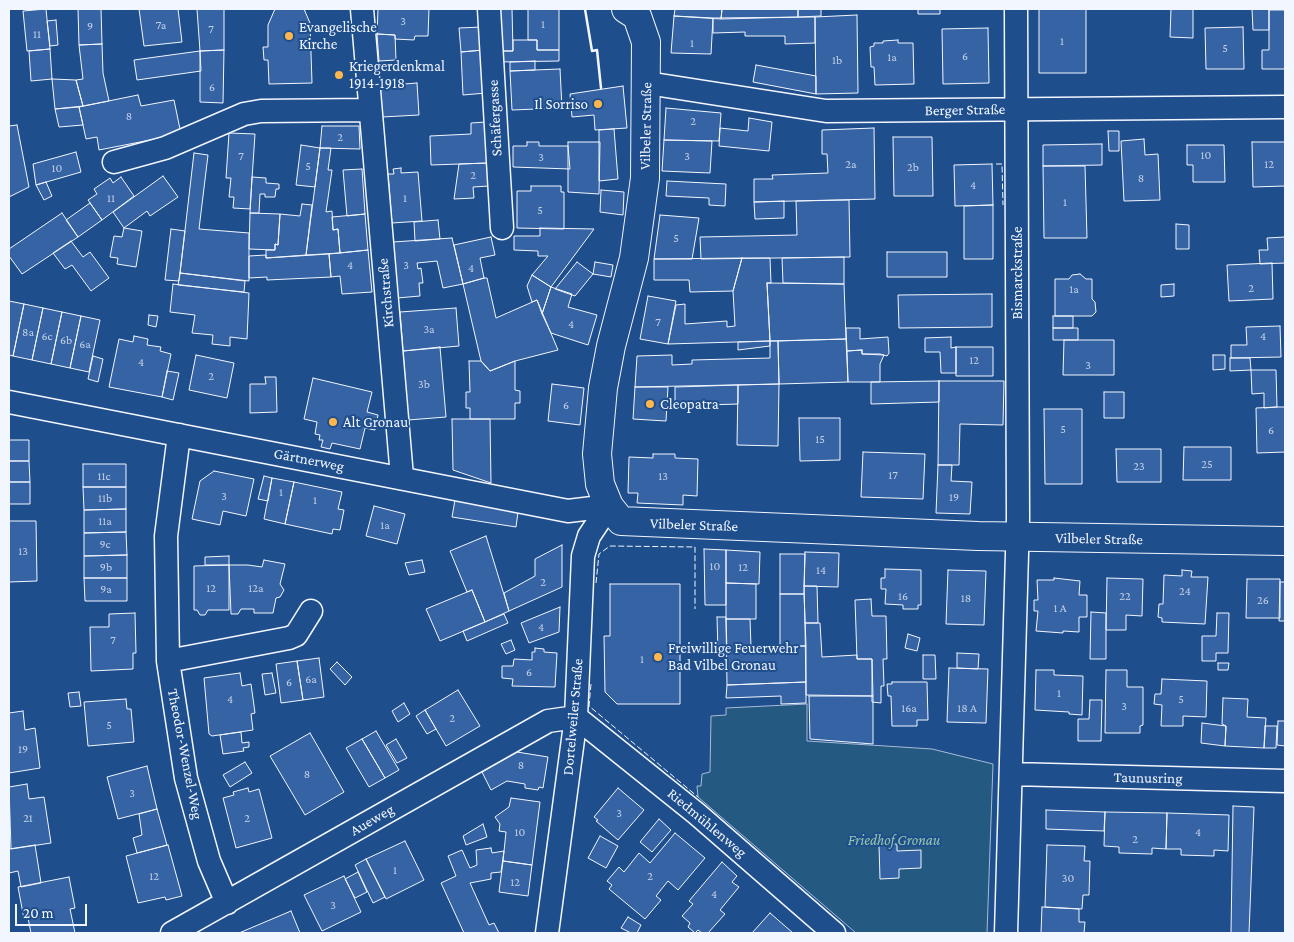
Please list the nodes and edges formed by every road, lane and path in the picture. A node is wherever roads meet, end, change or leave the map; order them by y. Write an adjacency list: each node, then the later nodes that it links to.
1 (362, 9): 8 (street, Kirchstraße)
2 (488, 9): 10 (street, Schäfergasse)
3 (1016, 9): 7 (street, Bismarckstraße)
4 (635, 11): 5 (street, Vilbeler Straße)
5 (647, 83): 7 (street, Berger Straße); 14 (street, Vilbeler Straße)
6 (1285, 107): 7 (street, Berger Straße)
7 (1017, 109): 15 (street, Bismarckstraße)
8 (370, 110): 9 (street); 13 (street, Kirchstraße)
9 (114, 162)
10 (502, 228)
11 (9, 402): 12 (street, Gärtnerweg)
12 (179, 435): 13 (street, Gärtnerweg); 18 (street, Theodor-Wenzel-Weg)
13 (402, 477): 14 (street, Gärtnerweg)
14 (608, 506): 15 (street, Vilbeler Straße); 19 (street, Dortelweiler Straße)
15 (1017, 537): 16 (street, Vilbeler Straße); 20 (street)
16 (1285, 541)
17 (311, 611): 18 (street)
18 (168, 661): 22 (street, Theodor-Wenzel-Weg)
19 (576, 717): 22 (street, Aueweg); 24 (street, Dortelweiler Straße); 25 (street, Riedmühlenweg)
20 (1011, 774): 21 (street, Taunusring); 26 (street)
21 (1285, 781)
22 (227, 903): 23 (street, Aueweg)
23 (172, 933)
24 (547, 933)
25 (834, 933)
26 (1006, 933)

